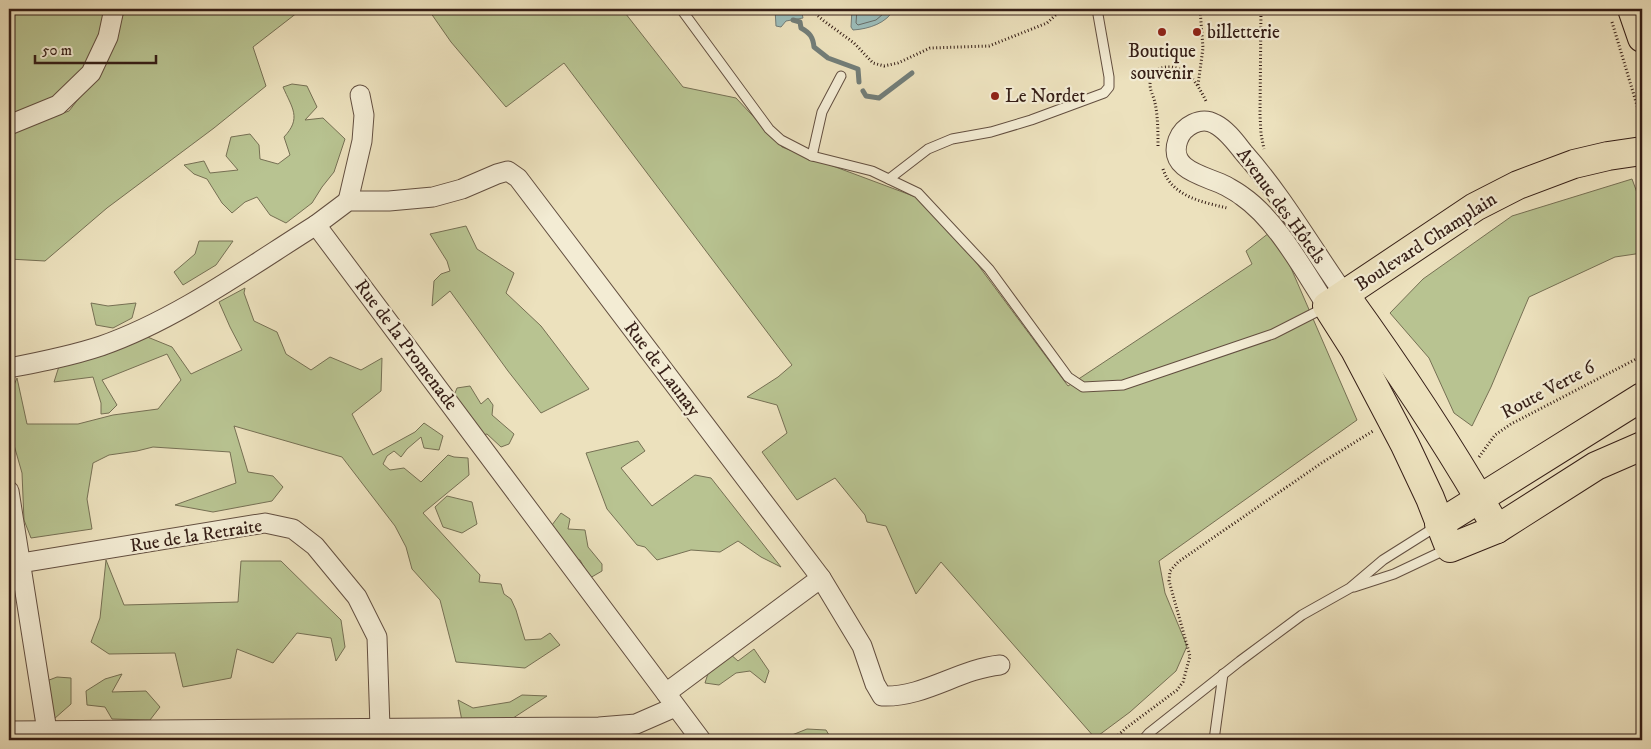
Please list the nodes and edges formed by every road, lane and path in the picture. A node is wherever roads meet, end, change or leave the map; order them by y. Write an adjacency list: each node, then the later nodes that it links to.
1 (114, 9): 13 (street)
2 (681, 9): 15 (lane)
3 (810, 9): 4 (path)
4 (1062, 9)
5 (1096, 9): 16 (lane)
6 (1200, 9): 10 (path)
7 (1622, 12): 8 (main road); 12 (path)
8 (1642, 38)
9 (841, 76): 15 (lane)
10 (1198, 86)
11 (360, 95): 17 (street)
12 (1642, 122)
13 (9, 125)
14 (1642, 151): 19 (main road, Boulevard Champlain)
15 (812, 156): 16 (lane)
16 (889, 179): 19 (lane)
17 (348, 202): 18 (street); 33 (street, Rue de Launay)
18 (316, 225): 21 (street); 37 (street, Rue de la Promenade)
19 (1336, 300): 19 (street, Avenue des Hôtels); 23 (main road, Avenue des Hôtels); 29 (main road, Avenue des Hôtels)
20 (1642, 356): 25 (path, Route Verte 6)
21 (9, 368)
22 (1642, 397): 29 (main road)
23 (1392, 421): 31 (main road, Avenue des Hôtels); 42 (path)
24 (1642, 446): 27 (main road)
25 (1478, 459)
26 (1642, 461): 27 (main road)
27 (1596, 466): 30 (main road)
28 (9, 491): 32 (street)
29 (1480, 499): 30 (main road, Avenue des Hôtels); 31 (main road)
30 (1497, 529): 31 (main road)
31 (1444, 536): 34 (lane); 34 (lane)
32 (21, 563): 38 (street, Rue de la Retraite); 40 (street)
33 (821, 578): 35 (street); 37 (street)
34 (1350, 588): 36 (lane)
35 (1000, 664)
36 (1223, 674): 43 (lane); 44 (lane)
37 (671, 700): 38 (street); 41 (street, Rue de la Promenade)
38 (380, 728): 40 (street)
39 (9, 731): 40 (street)
40 (47, 731)
41 (701, 740)
42 (1113, 740)
43 (1143, 740)
44 (1214, 740)

